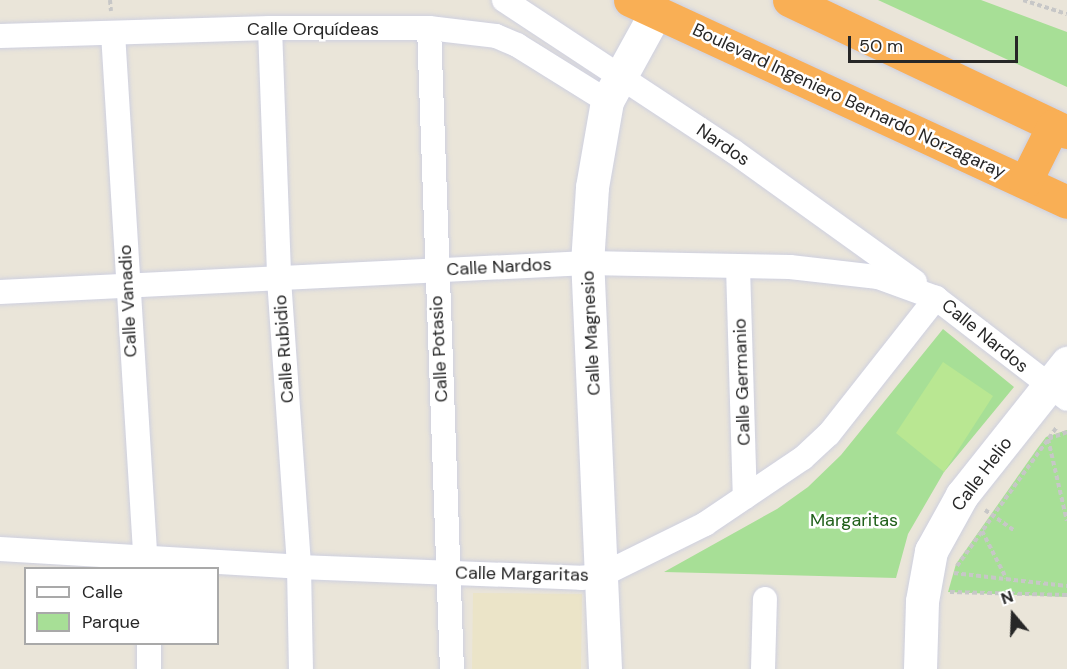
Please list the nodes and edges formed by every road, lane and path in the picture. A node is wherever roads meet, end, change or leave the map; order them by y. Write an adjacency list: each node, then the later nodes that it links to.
1 (504, 0): 10 (street, Nardos)
2 (789, 0): 11 (highway)
3 (1023, 0): 5 (path)
4 (643, 6): 10 (street, Calle Magnesio); 12 (highway, Boulevard Ingeniero Bernardo Norzagaray)
5 (1067, 14)
6 (270, 28): 7 (street, Calle Orquídeas); 8 (street, Calle Orquídeas); 17 (street, Calle Rubidio)
7 (429, 28): 10 (street, Calle Orquídeas); 16 (street, Calle Potasio)
8 (113, 33): 9 (street, Calle Orquídeas); 18 (street, Calle Vanadio)
9 (0, 36)
10 (614, 89): 14 (street, Calle Magnesio); 20 (street, Nardos)
11 (1060, 129): 12 (highway)
12 (1024, 182): 13 (highway, Boulevard Ingeniero Bernardo Norzagaray)
13 (1067, 202)
14 (587, 263): 15 (street, Calle Nardos); 16 (street, Calle Nardos); 37 (street, Calle Magnesio)
15 (738, 267): 20 (street, Calle Nardos); 27 (street, Calle Germanio)
16 (435, 270): 17 (street, Calle Nardos); 36 (street, Calle Potasio)
17 (279, 279): 18 (street, Calle Nardos); 35 (street, Calle Rubidio)
18 (127, 288): 19 (street, Calle Nardos); 34 (street, Calle Vanadio)
19 (0, 292)
20 (936, 298): 21 (street, Calle Nardos); 27 (street, Calle Margaritas)
21 (1062, 383): 25 (street, Calle Helio)
22 (1056, 428): 24 (path)
23 (1067, 432): 24 (path)
24 (1048, 439): 28 (path); 29 (path)
25 (962, 495): 29 (path); 38 (street, Calle Helio)
26 (1067, 495): 28 (path)
27 (745, 497): 37 (street, Calle Margaritas)
28 (1062, 501): 30 (path)
29 (993, 516): 31 (path); 32 (path)
30 (1067, 521)
31 (1014, 530)
32 (982, 531): 38 (path); 39 (path)
33 (0, 549): 34 (street, Calle Margaritas)
34 (146, 562): 35 (street, Calle Margaritas)
35 (299, 567): 36 (street, Calle Margaritas); 45 (street, Calle Rubidio)
36 (450, 573): 37 (street, Calle Margaritas); 46 (street, Calle Potasio)
37 (602, 574): 47 (street, Calle Magnesio)
38 (944, 575): 39 (path); 41 (path); 49 (street, Calle Helio)
39 (1007, 579): 40 (path)
40 (1067, 586)
41 (1067, 594)
42 (765, 599): 48 (street)
43 (149, 645): 44 (street)
44 (149, 669)
45 (301, 669)
46 (452, 669)
47 (605, 669)
48 (763, 669)
49 (920, 669)

